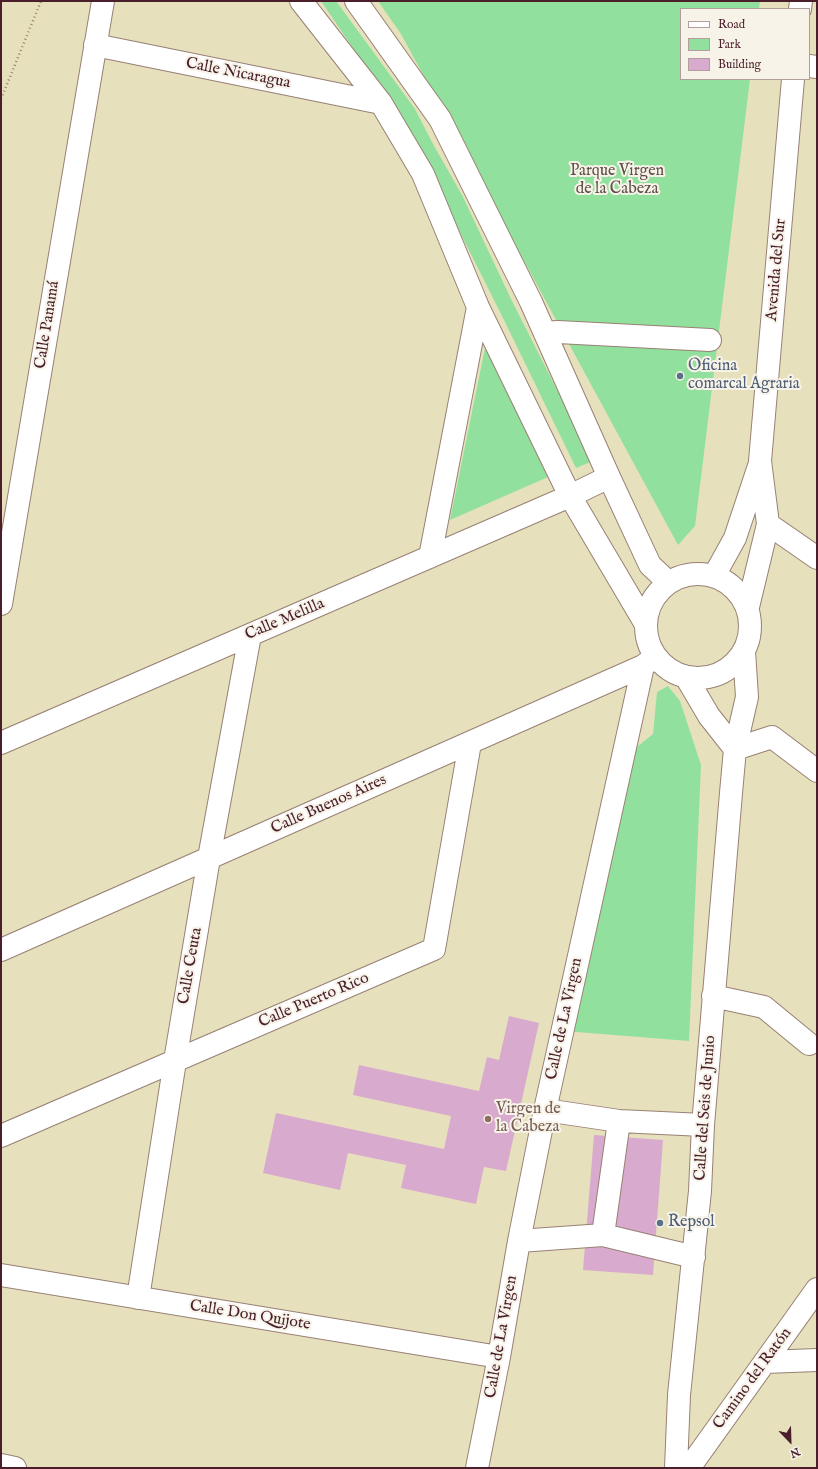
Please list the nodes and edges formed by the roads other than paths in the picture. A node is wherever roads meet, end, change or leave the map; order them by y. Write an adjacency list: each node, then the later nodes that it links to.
1 (103, 1): 4 (street, Calle Panamá)
2 (301, 1): 6 (street)
3 (356, 1): 8 (street)
4 (95, 45): 6 (street, Calle Nicaragua); 18 (street, Calle Panamá)
5 (793, 80): 10 (street, Avenida del Sur)
6 (381, 103): 7 (street)
7 (478, 307): 12 (street); 14 (street)
8 (545, 333): 9 (street); 11 (street)
9 (710, 340)
10 (760, 461): 13 (street, Avenida del Sur); 16 (street, Avenida del Sur)
11 (609, 477): 12 (street, Calle Melilla); 17 (street)
12 (570, 496): 14 (street, Calle Melilla); 20 (street)
13 (768, 524): 15 (street); 19 (street, Avenida del Sur)
14 (430, 557): 21 (street, Calle Melilla)
15 (817, 558)
16 (714, 576): 17 (street); 19 (street)
17 (668, 582): 20 (street)
18 (1, 604)
19 (748, 607): 22 (street)
20 (645, 623): 23 (street)
21 (250, 635): 26 (street, Calle Melilla); 29 (street, Calle Ceuta)
22 (744, 651): 24 (street); 27 (street, Calle del Seis de Junio)
23 (649, 661): 24 (street); 25 (street, Calle Buenos Aires); 34 (street, Calle de La Virgen)
24 (686, 677): 27 (street)
25 (470, 743): 29 (street, Calle Buenos Aires); 33 (street, Calle Puerto Rico)
26 (1, 744)
27 (735, 749): 28 (street); 31 (street, Calle del Seis de Junio)
28 (817, 771)
29 (209, 858): 30 (street, Calle Buenos Aires); 33 (street, Calle Ceuta)
30 (1, 950)
31 (713, 996): 32 (street); 36 (street, Calle del Seis de Junio)
32 (809, 1044)
33 (175, 1061): 37 (street, Calle Puerto Rico); 43 (street, Calle Ceuta)
34 (545, 1110): 35 (street); 39 (street, Calle de La Virgen)
35 (619, 1121): 36 (street); 38 (street)
36 (703, 1125): 40 (street, Calle del Seis de Junio)
37 (1, 1136)
38 (603, 1235): 39 (street); 40 (street)
39 (519, 1241): 44 (street, Calle de La Virgen)
40 (694, 1257): 50 (street, Calle del Seis de Junio)
41 (1, 1275): 43 (street, Calle Don Quijote)
42 (817, 1289): 46 (street, Camino del Ratón)
43 (138, 1298): 44 (street, Calle Don Quijote)
44 (499, 1357): 49 (street, Calle de La Virgen)
45 (817, 1360): 46 (street)
46 (765, 1362): 51 (street, Camino del Ratón)
47 (1, 1465): 48 (street)
48 (15, 1468)
49 (476, 1468)
50 (676, 1468)
51 (689, 1468)

